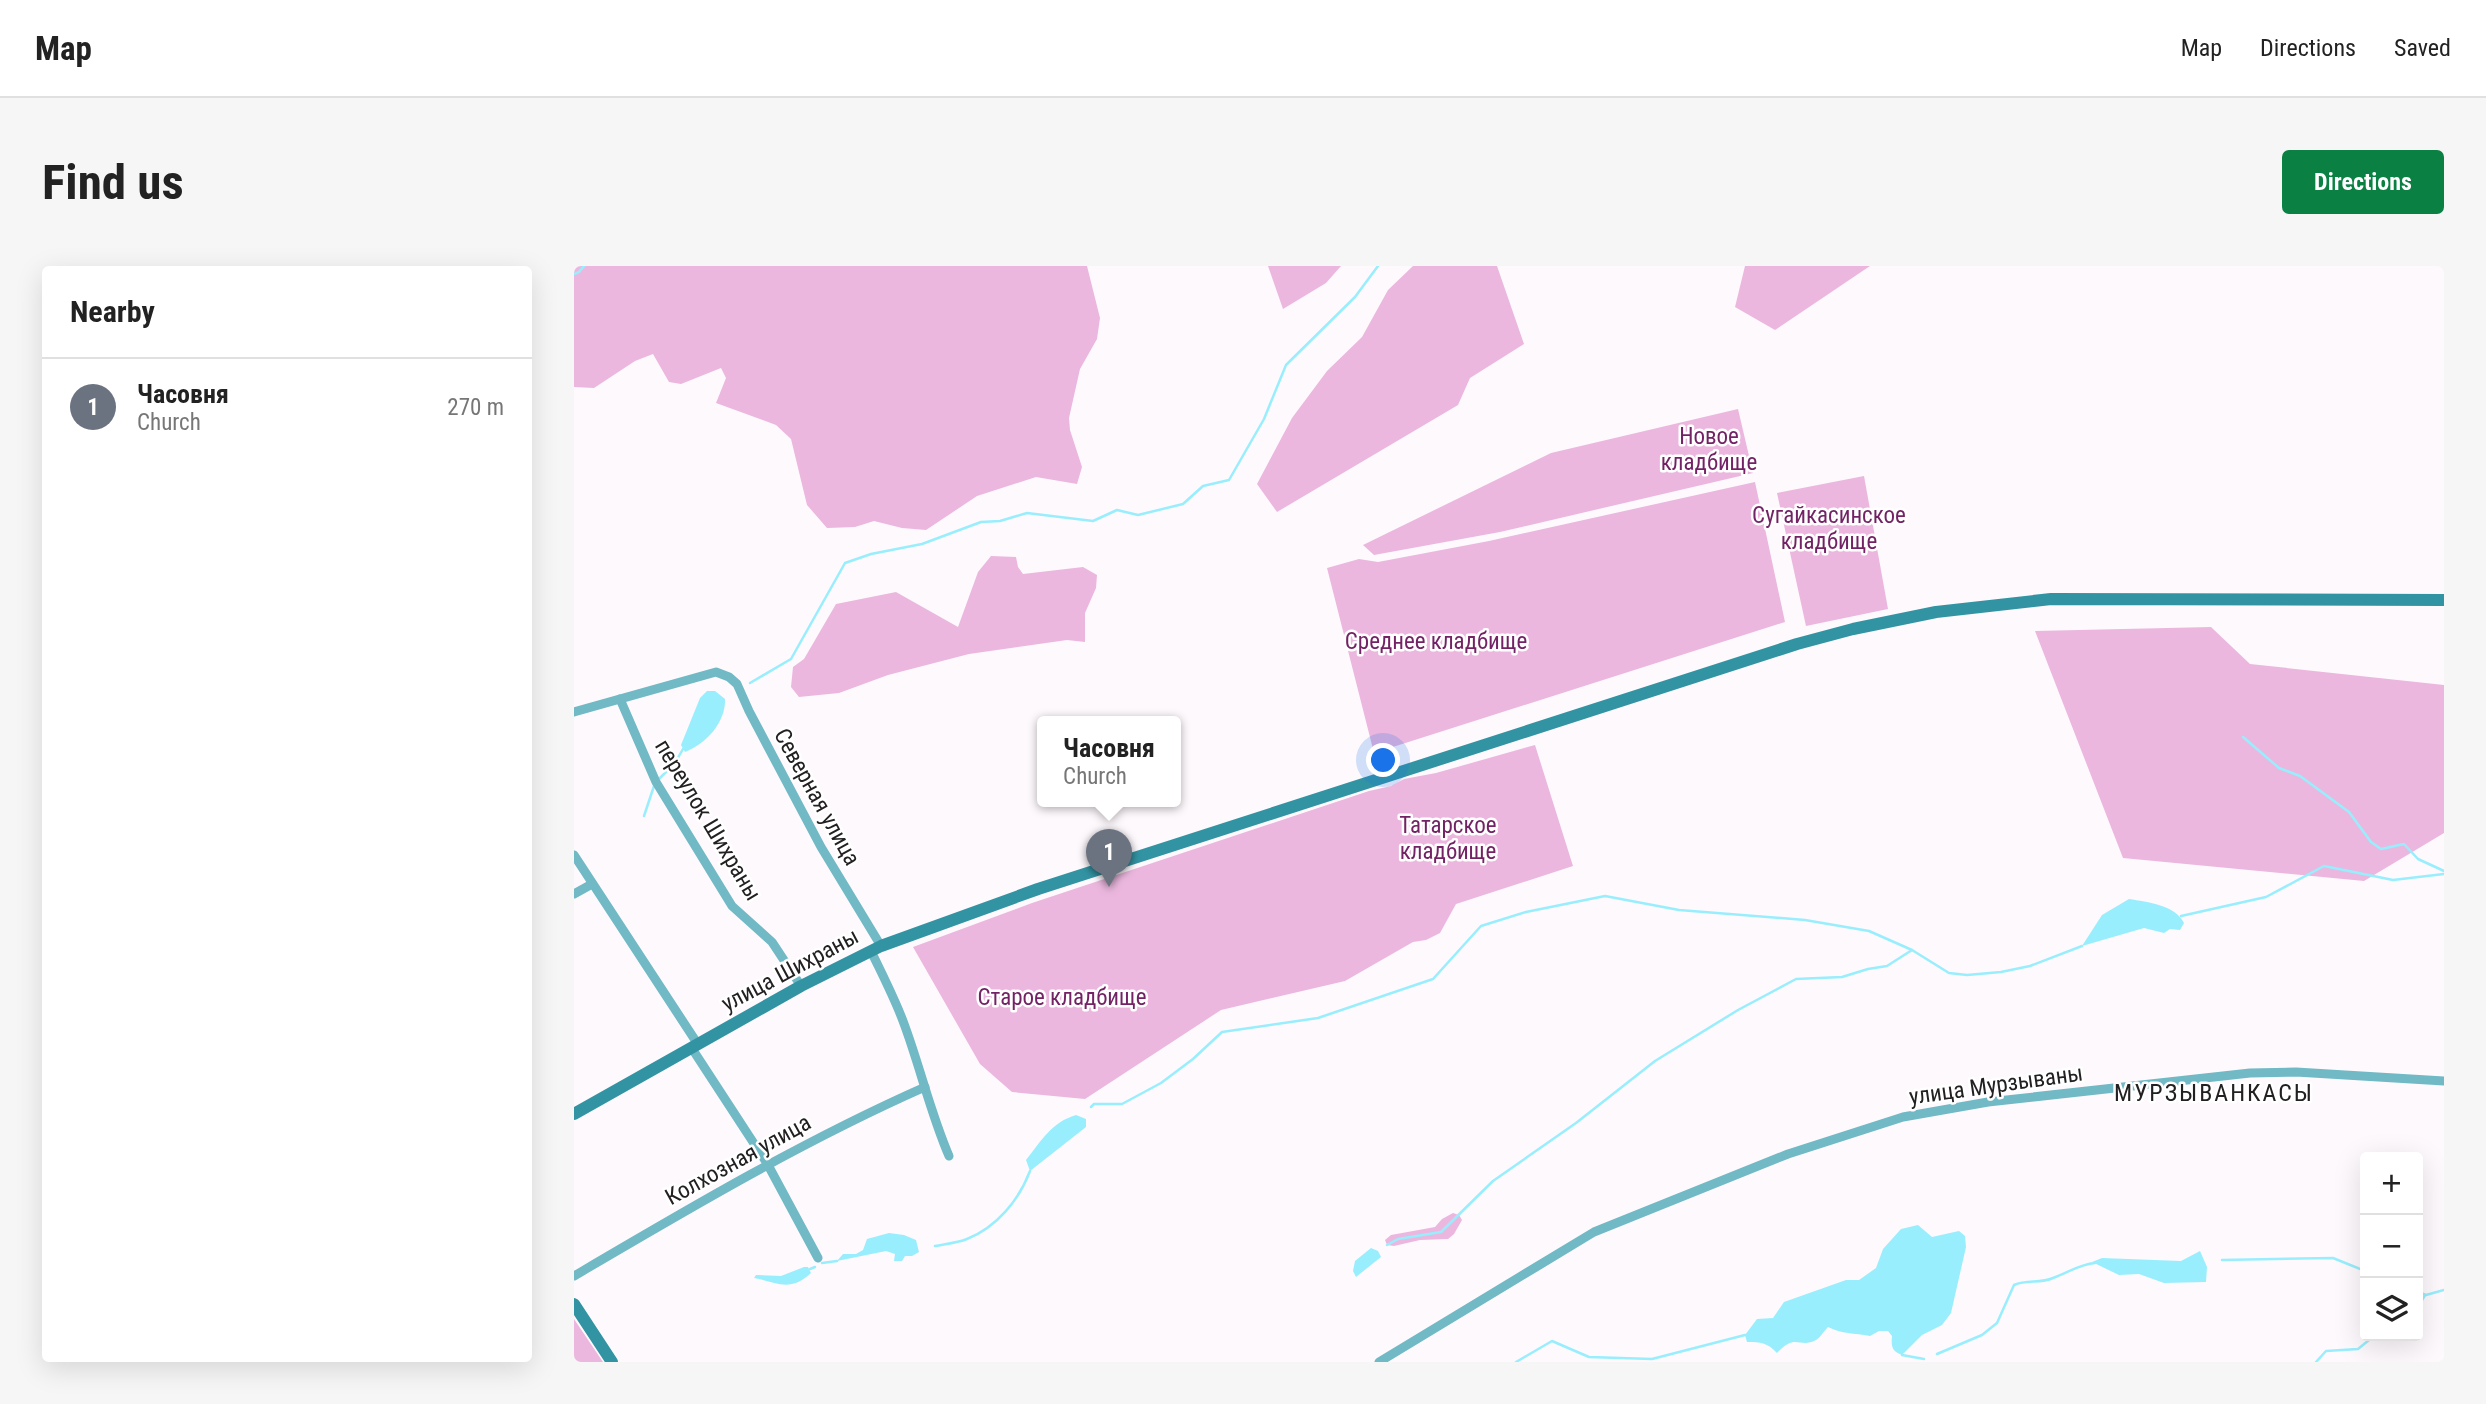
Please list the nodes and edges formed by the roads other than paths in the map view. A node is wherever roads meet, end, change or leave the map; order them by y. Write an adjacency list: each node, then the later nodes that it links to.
1 (2444, 600): 7 (street, улица Шихраны)
2 (620, 699): 3 (street); 7 (street, Северная улица); 8 (street, переулок Шихраны)
3 (574, 712)
4 (574, 855): 5 (street)
5 (592, 884): 6 (street); 9 (street)
6 (574, 894)
7 (876, 949): 8 (street, улица Шихраны); 11 (street, Северная улица)
8 (801, 986): 9 (street, улица Шихраны)
9 (694, 1045): 12 (street, улица Шихраны); 14 (street)
10 (2444, 1082): 19 (street, улица Мурзываны)
11 (925, 1087): 13 (street, Северная улица); 14 (street, Колхозная улица)
12 (574, 1114)
13 (949, 1156)
14 (768, 1165): 15 (street); 16 (street, Колхозная улица)
15 (818, 1258)
16 (574, 1276)
17 (574, 1304): 18 (street)
18 (612, 1362)
19 (1379, 1362)

